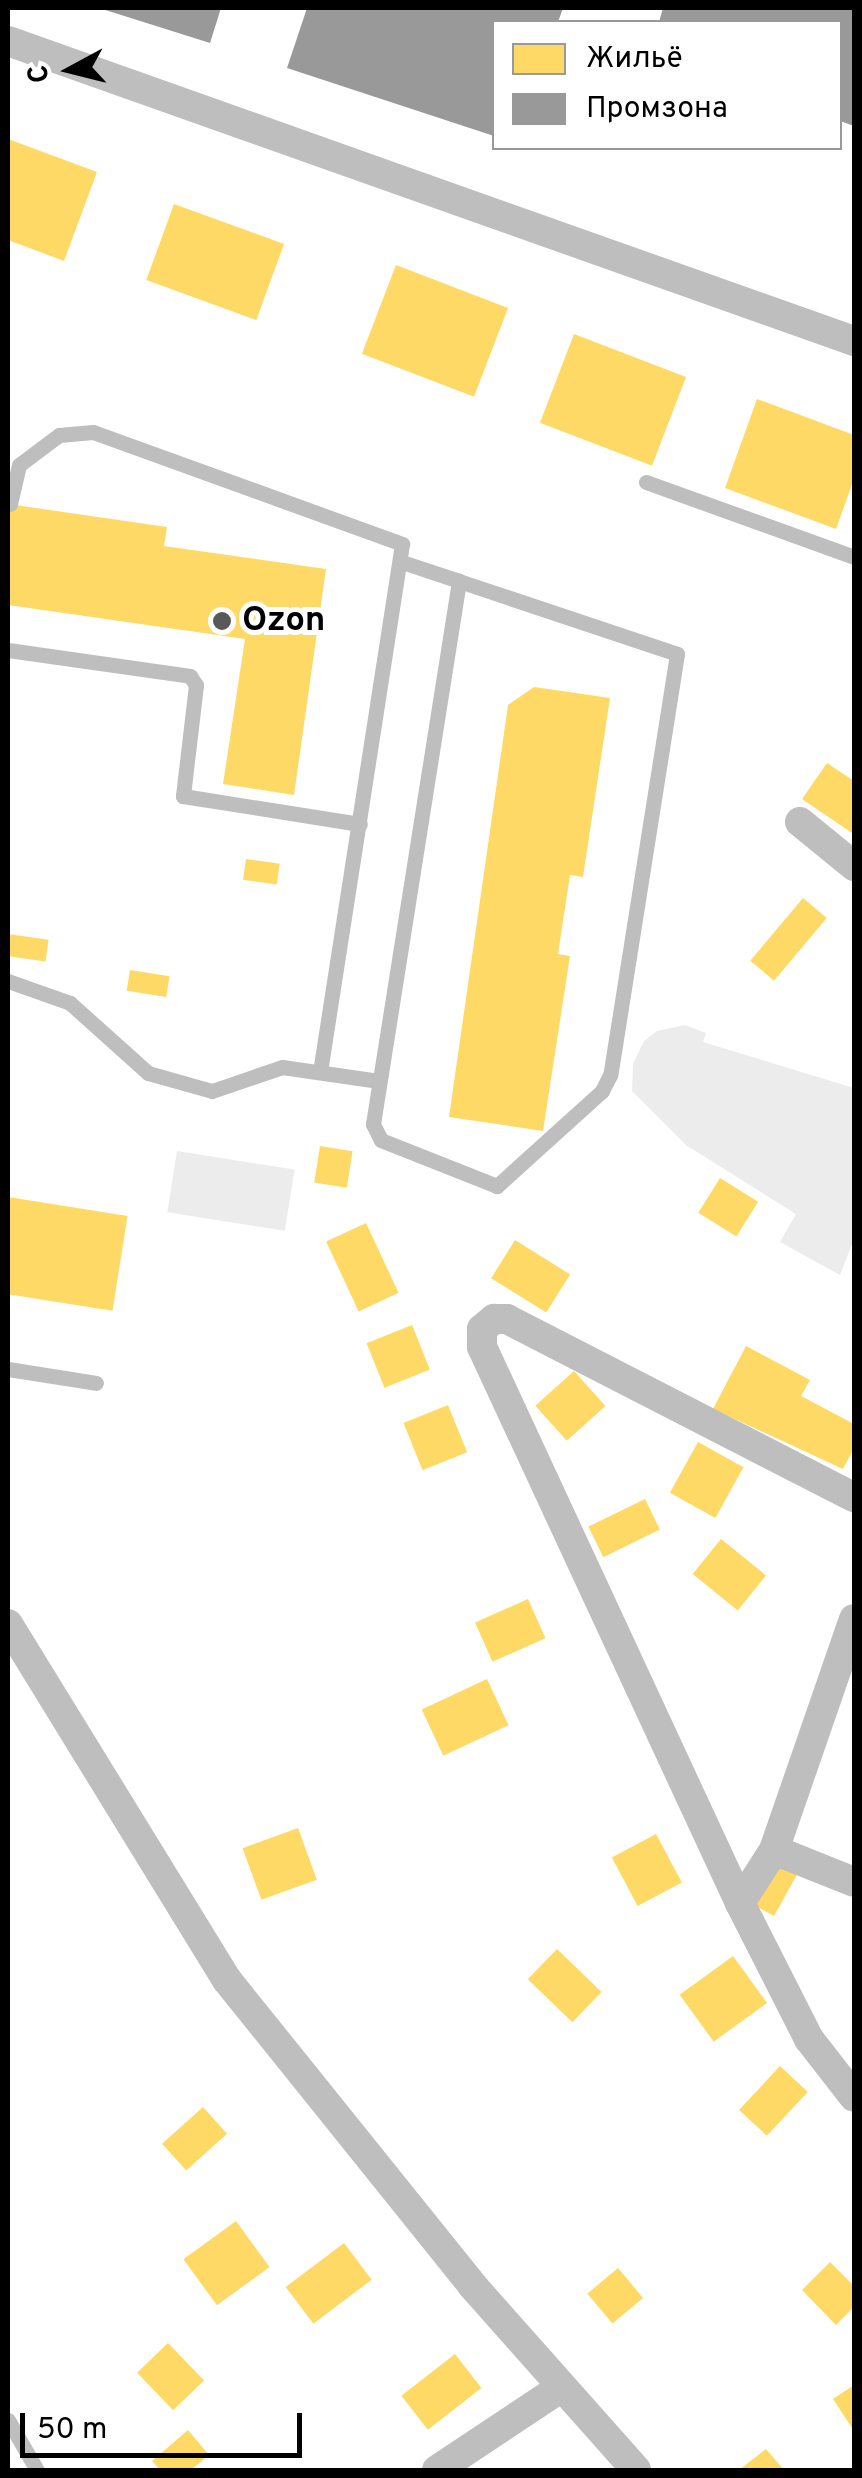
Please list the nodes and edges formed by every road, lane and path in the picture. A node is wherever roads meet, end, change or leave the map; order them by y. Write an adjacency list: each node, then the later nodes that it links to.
1 (8, 42): 2 (street)
2 (854, 341)
3 (646, 482): 5 (lane)
4 (10, 504): 6 (lane)
5 (854, 557)
6 (402, 562): 7 (lane); 10 (lane)
7 (459, 581): 14 (lane); 14 (lane)
8 (8, 650): 10 (lane)
9 (800, 822): 11 (street)
10 (360, 824): 13 (lane)
11 (854, 866)
12 (8, 982): 13 (lane)
13 (320, 1072): 14 (lane)
14 (379, 1081)
15 (8, 1369): 16 (lane)
16 (96, 1383)
17 (854, 1497): 22 (street)
18 (854, 1619): 20 (street)
19 (8, 1624): 24 (street)
20 (774, 1850): 21 (street); 22 (street)
21 (854, 1882)
22 (740, 1903): 23 (street)
23 (854, 2097)
24 (562, 2387): 27 (street); 28 (street)
25 (8, 2420): 26 (lane)
26 (38, 2470)
27 (437, 2470)
28 (636, 2470)

